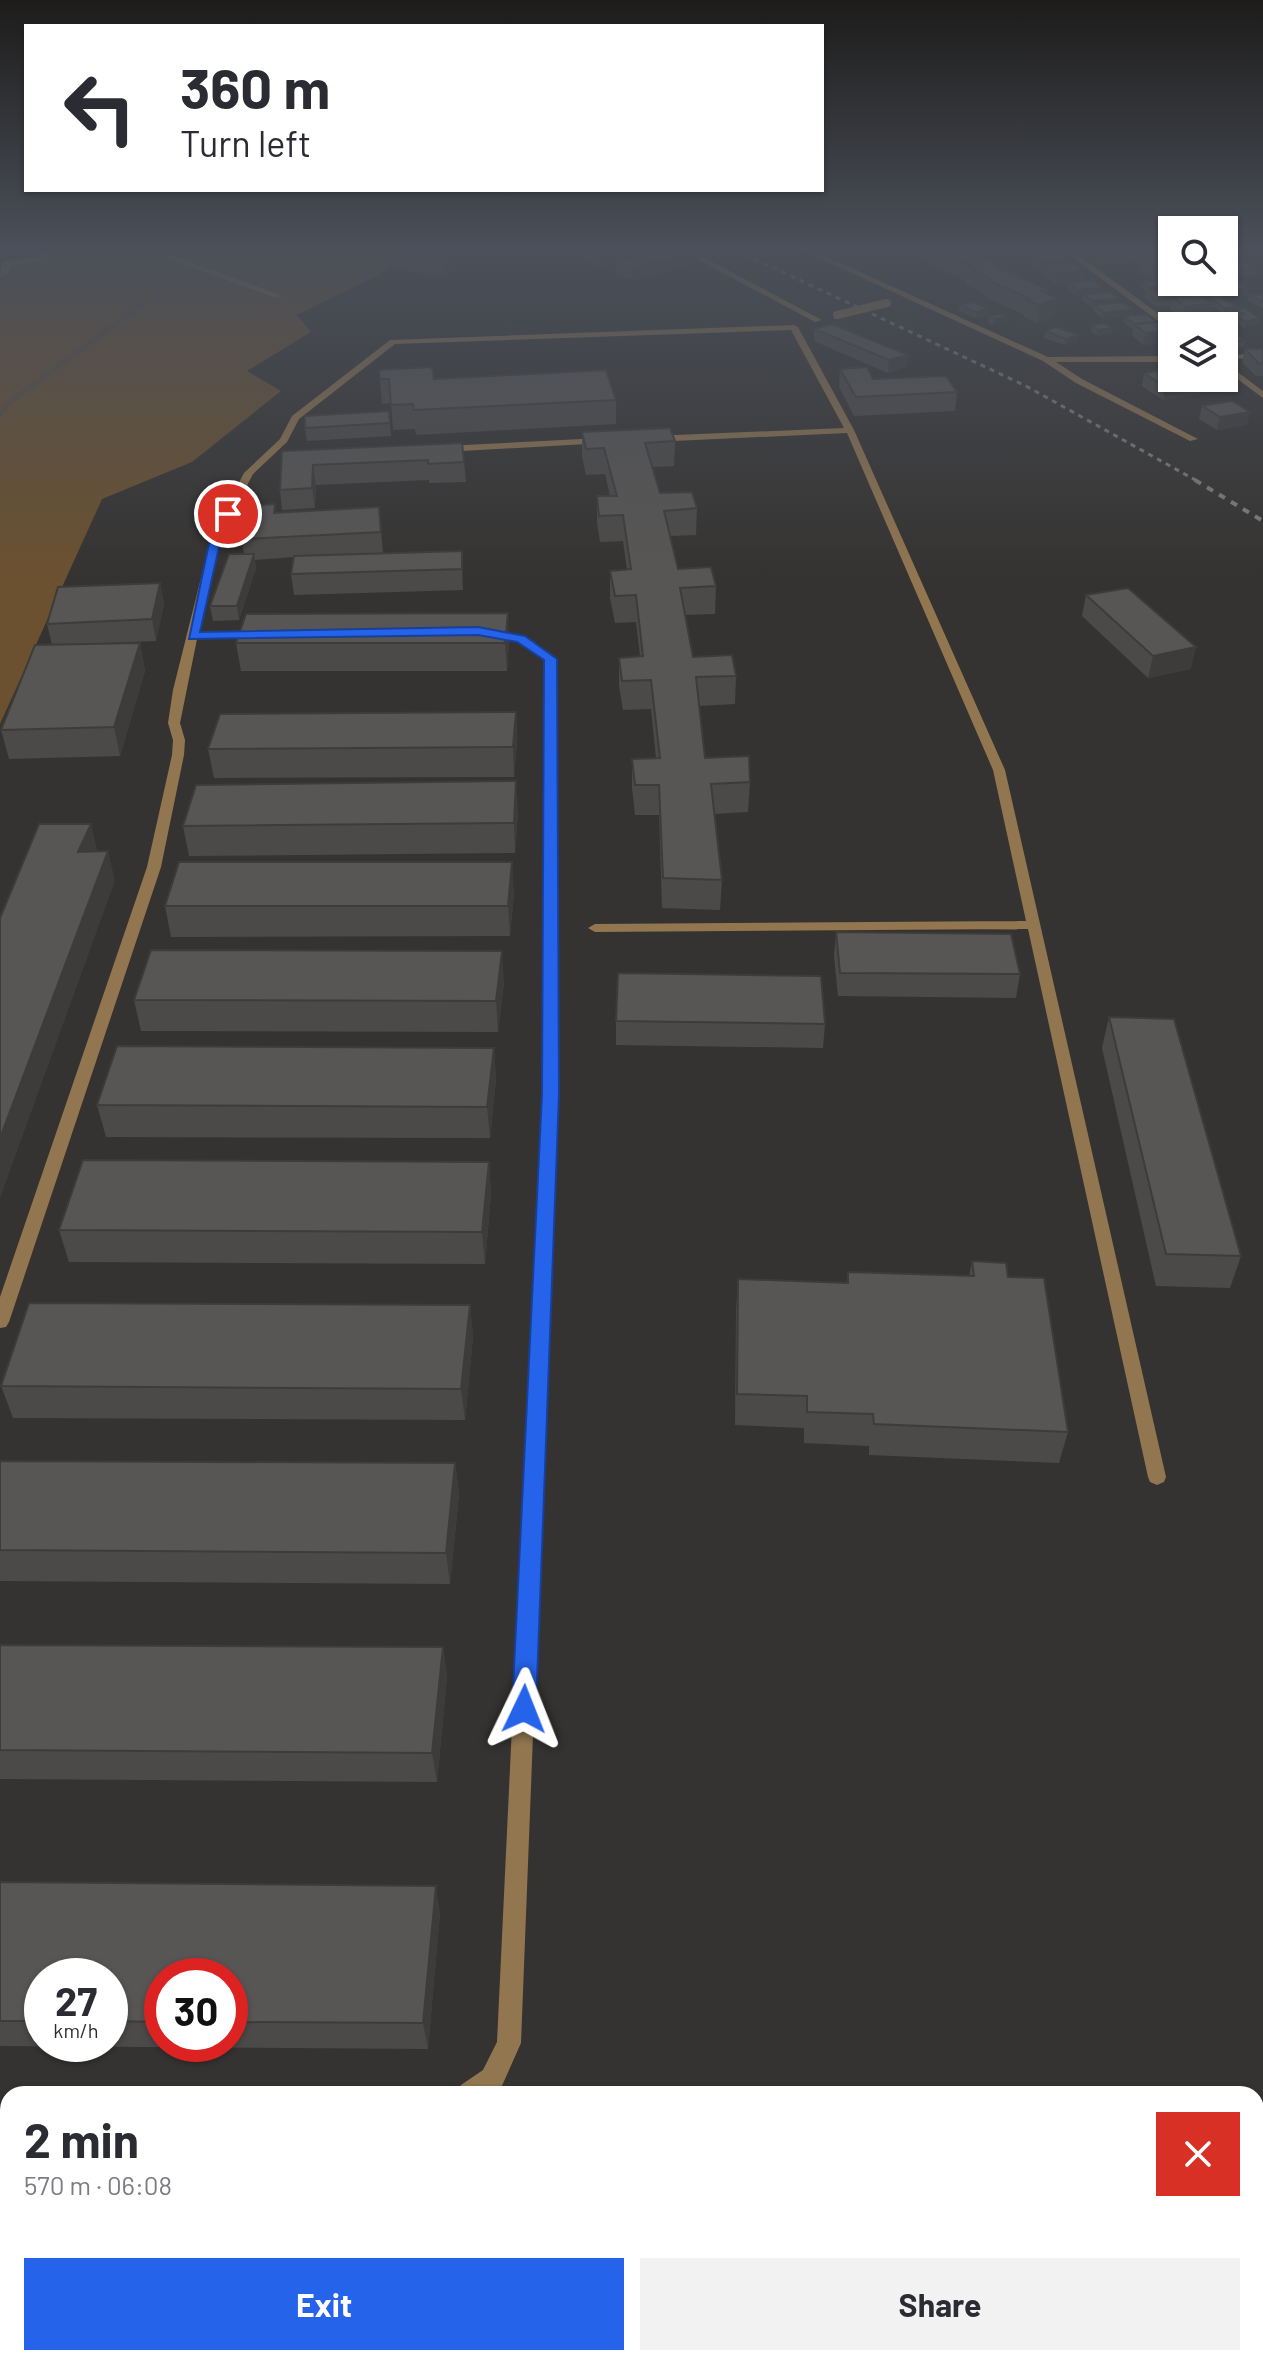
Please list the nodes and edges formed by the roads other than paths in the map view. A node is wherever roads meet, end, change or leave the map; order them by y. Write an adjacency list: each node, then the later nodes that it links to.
1 (374, 356): 14 (street)
2 (810, 356): 8 (street)
3 (1040, 356): 4 (street)
4 (1046, 359): 5 (street); 9 (street)
5 (1158, 360)
6 (1238, 376): 7 (street)
7 (1263, 395)
8 (850, 430): 11 (street); 18 (street)
9 (1193, 439)
10 (619, 440): 12 (street)
11 (634, 440)
12 (436, 449)
13 (282, 456): 14 (street)
14 (267, 457): 17 (street)
15 (478, 631): 22 (street)
16 (272, 635): 17 (street)
17 (193, 636): 20 (street)
18 (1033, 925): 19 (street); 21 (street)
19 (595, 928)
20 (0, 1322)
21 (1157, 1477)
22 (482, 2086)

